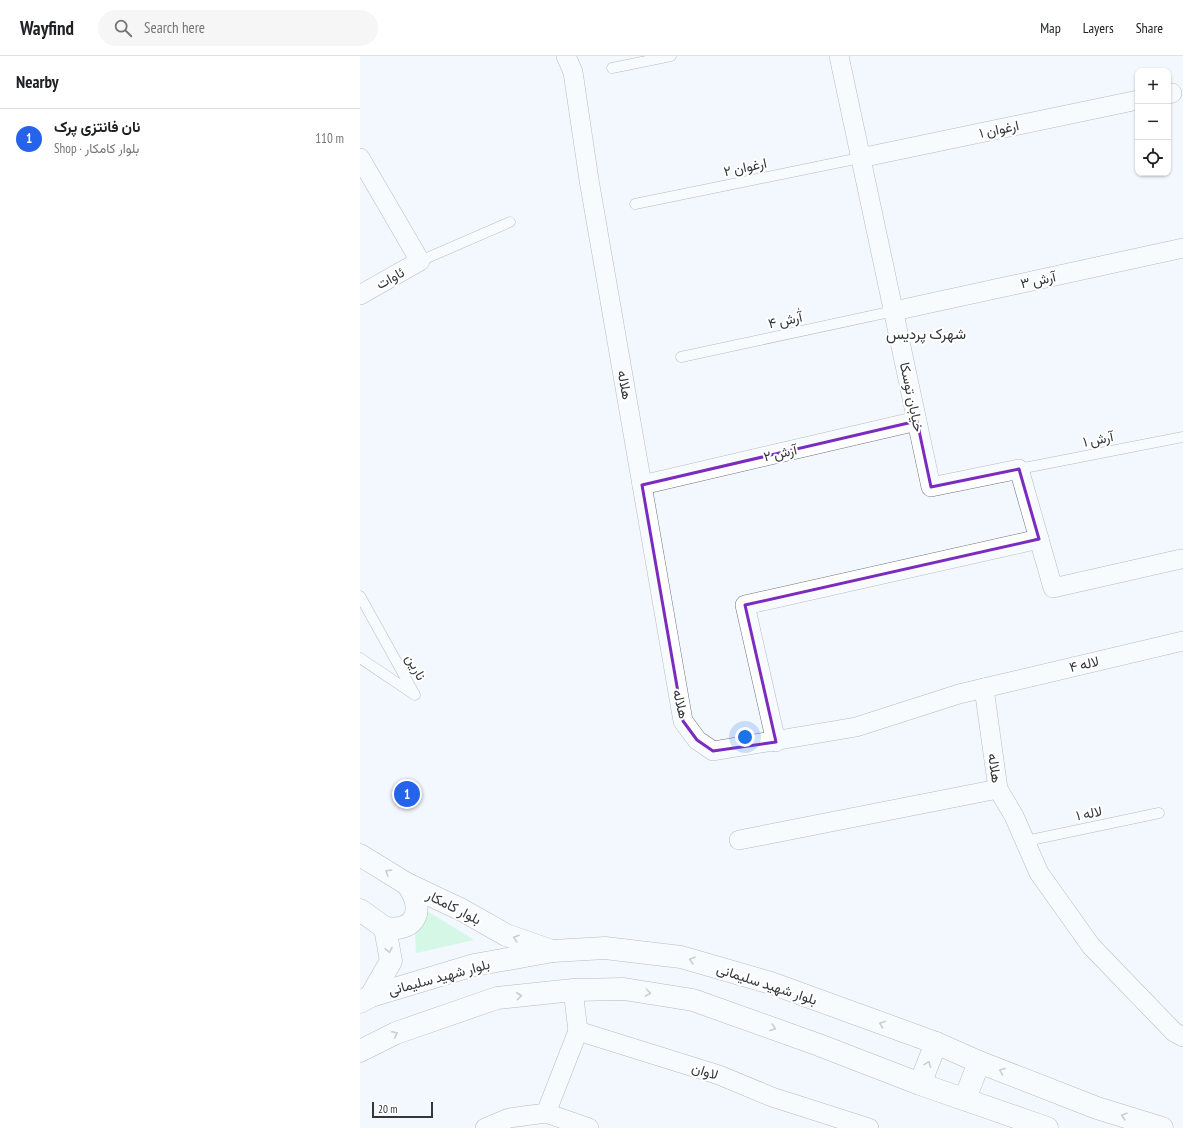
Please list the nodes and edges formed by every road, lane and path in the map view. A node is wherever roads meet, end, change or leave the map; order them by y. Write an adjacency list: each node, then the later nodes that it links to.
1 (566, 56): 18 (street, هلاله)
2 (671, 56): 4 (lane)
3 (839, 56): 7 (street, خیابان توسکا)
4 (612, 68)
5 (1135, 101): 7 (street, ارغوان ۱)
6 (360, 158): 11 (street)
7 (860, 158): 8 (lane, ارغوان ۲); 13 (street, خیابان توسکا)
8 (635, 204)
9 (510, 222): 11 (lane)
10 (1183, 248): 13 (street, آرش ۳)
11 (420, 262): 12 (street, ئاوات)
12 (360, 295)
13 (894, 311): 14 (lane, آٰرش ۴); 15 (street, خیابان توسکا)
14 (682, 357)
15 (917, 421): 17 (street, خیابان توسکا); 18 (street, آرش ۲)
16 (1183, 437): 17 (lane, آرش ۱)
17 (1019, 469): 19 (street)
18 (642, 485): 25 (street, هلاله)
19 (1039, 539): 20 (street); 25 (street)
20 (1180, 559)
21 (360, 596): 23 (lane, نارین)
22 (1183, 641): 24 (street, لاله ۴)
23 (360, 658)
24 (984, 688): 25 (street, هلاله); 26 (street, هلاله)
25 (776, 742)
26 (998, 789): 28 (street); 29 (street, هلاله)
27 (1159, 813): 29 (lane, لاله ۱)
28 (739, 840)
29 (1026, 841): 38 (street, هلاله)
30 (360, 854): 31 (main road, بلوار کامکار, one-way to 30)
31 (407, 884): 33 (main road); 34 (main road, بلوار کامکار, one-way to 31)
32 (360, 910): 33 (main road)
33 (385, 928): 36 (main road, one-way to 36)
34 (553, 951): 36 (main road, بلوار شهید سلیمانی); 39 (main road, بلوار شهید سلیمانی, one-way to 34)
35 (573, 990): 37 (street); 40 (main road, one-way to 35); 42 (main road, one-way to 42)
36 (366, 999)
37 (578, 1031): 44 (street); 47 (street, لاوان)
38 (1183, 1037)
39 (936, 1043): 41 (main road, بلوار شهید سلیمانی); 42 (main road, one-way to 39)
40 (360, 1051)
41 (979, 1062): 43 (main road); 49 (main road, بلوار شهید سلیمانی, one-way to 41)
42 (920, 1084): 43 (main road)
43 (965, 1099): 48 (main road)
44 (546, 1113): 45 (street); 46 (street)
45 (485, 1128)
46 (589, 1128)
47 (869, 1128)
48 (1047, 1128)
49 (1162, 1128)

